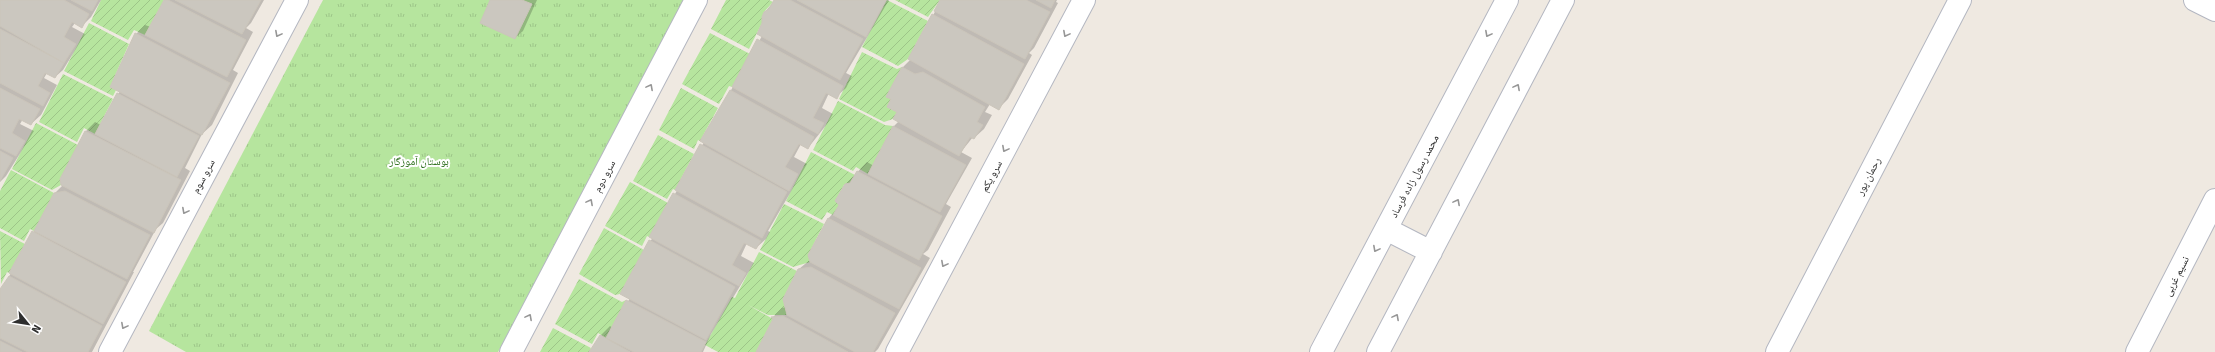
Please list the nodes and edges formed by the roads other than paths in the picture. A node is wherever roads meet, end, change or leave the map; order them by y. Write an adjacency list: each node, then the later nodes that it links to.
1 (297, 0): 12 (street, سرو سوم, one-way to 12)
2 (696, 0): 13 (street, سرو دوم, one-way to 2)
3 (1084, 0): 14 (street, سرو یکم, one-way to 14)
4 (1507, 0): 10 (street, محمد رسول زاده فرساد, one-way to 10)
5 (1562, 0): 11 (street, one-way to 5)
6 (1960, 0): 17 (street, رحمان پور)
7 (2195, 0): 8 (street)
8 (2215, 10)
9 (2215, 200): 18 (street, نسیم غربی)
10 (1386, 229): 11 (street); 15 (street, محمد رسول زاده فرساد, one-way to 15)
11 (1431, 252): 16 (street, one-way to 11)
12 (110, 352)
13 (511, 352)
14 (897, 352)
15 (1321, 352)
16 (1378, 352)
17 (1777, 352)
18 (2137, 352)

